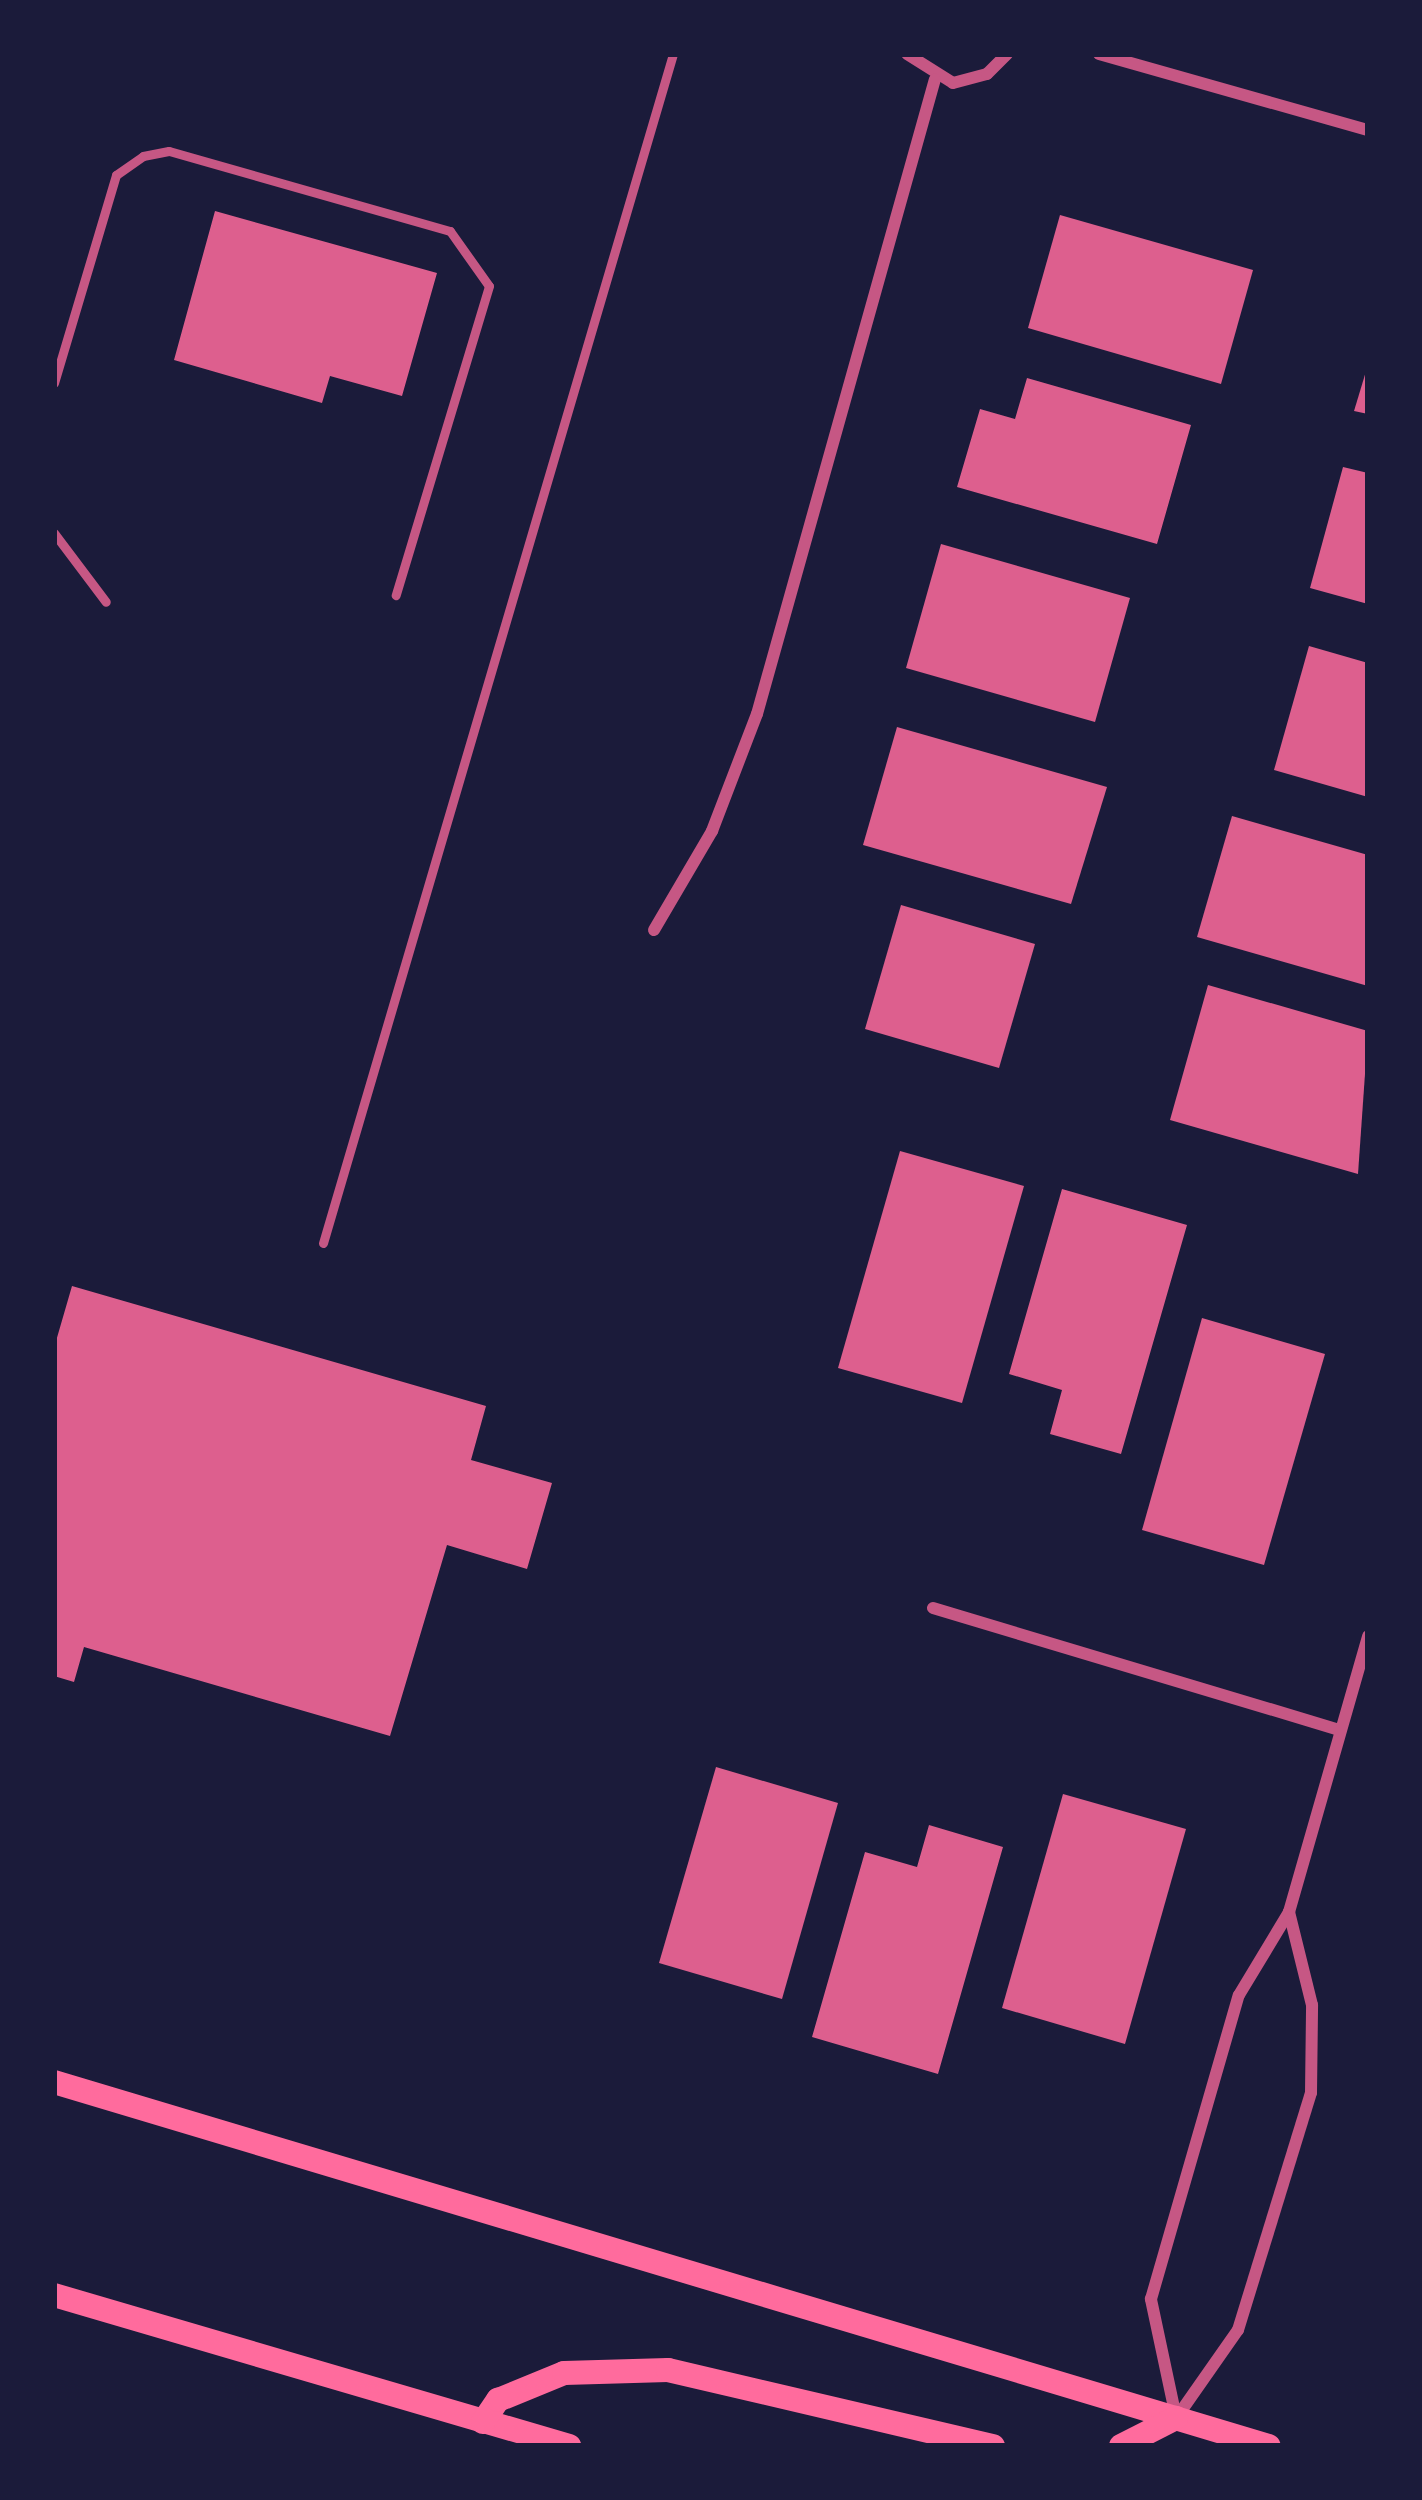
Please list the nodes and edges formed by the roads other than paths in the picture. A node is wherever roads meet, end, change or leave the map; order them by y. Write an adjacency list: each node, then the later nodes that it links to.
1 (673, 54): 12 (lane)
2 (907, 54): 5 (street)
3 (1007, 54): 5 (street)
4 (1099, 54): 6 (street)
5 (935, 79): 11 (street)
6 (1368, 130)
7 (54, 383): 9 (lane)
8 (54, 533): 10 (lane)
9 (396, 595)
10 (106, 602)
11 (654, 930)
12 (323, 1243)
13 (933, 1608): 15 (street)
14 (1368, 1636): 15 (street)
15 (1340, 1730): 16 (street)
16 (1289, 1912): 19 (street); 19 (street)
17 (54, 2081): 19 (main road)
18 (54, 2295): 20 (main road)
19 (1176, 2418): 23 (main road); 24 (main road)
20 (483, 2422): 21 (main road); 22 (main road)
21 (569, 2446)
22 (993, 2446)
23 (1121, 2446)
24 (1269, 2446)

